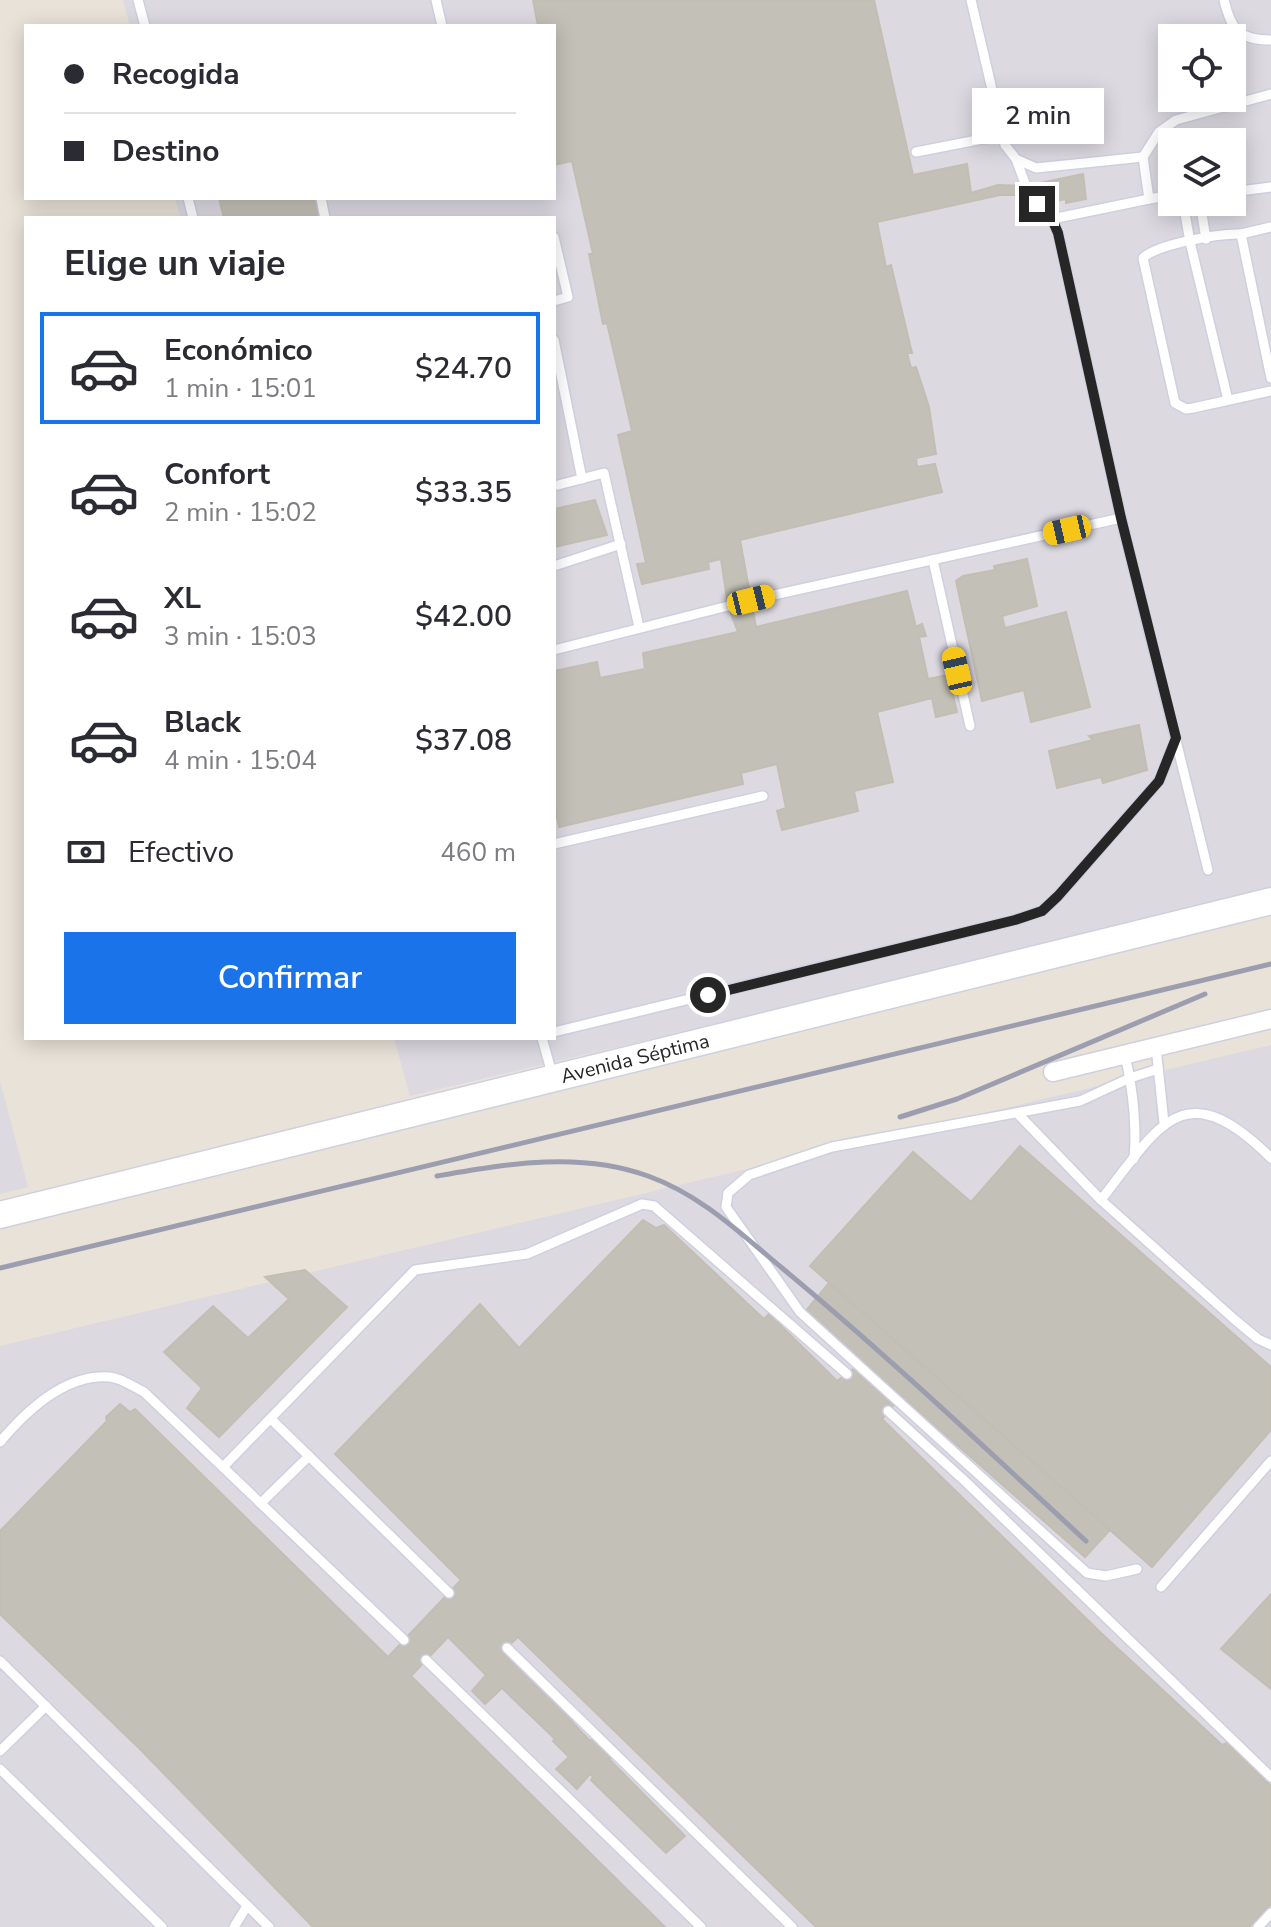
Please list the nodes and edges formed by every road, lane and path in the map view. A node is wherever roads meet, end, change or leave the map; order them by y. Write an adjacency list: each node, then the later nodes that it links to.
1 (138, 0): 5 (lane)
2 (436, 0): 6 (lane)
3 (971, 0): 9 (lane)
4 (1224, 0): 7 (lane)
5 (144, 24)
6 (442, 24)
7 (1271, 40)
8 (1271, 94): 11 (lane)
9 (1003, 135): 10 (lane); 12 (lane)
10 (916, 152)
11 (1143, 157): 12 (lane); 17 (lane)
12 (1016, 159): 13 (lane)
13 (1026, 186)
14 (1271, 187): 15 (lane)
15 (1246, 190)
16 (1158, 197): 17 (lane)
17 (1149, 199): 21 (lane)
18 (1037, 204): 21 (lane)
19 (1185, 216): 25 (lane)
20 (1202, 216): 24 (lane)
21 (1052, 219): 34 (lane)
22 (1271, 227): 23 (lane)
23 (1241, 234): 24 (lane); 29 (lane)
24 (1206, 239): 25 (lane)
25 (1190, 242): 31 (lane); 31 (lane)
26 (556, 246): 27 (lane)
27 (556, 300)
28 (556, 357): 32 (lane)
29 (1271, 378)
30 (1271, 391): 31 (lane)
31 (1228, 400)
32 (582, 479): 33 (lane); 35 (lane)
33 (556, 486)
34 (1121, 518): 36 (lane); 43 (lane)
35 (621, 544): 37 (lane); 40 (lane)
36 (933, 560): 38 (lane); 42 (lane)
37 (556, 565)
38 (751, 600)
39 (728, 606): 40 (lane)
40 (639, 627): 41 (lane)
41 (556, 649)
42 (970, 726)
43 (1176, 738): 46 (lane); 49 (lane)
44 (763, 796): 45 (lane)
45 (556, 844)
46 (1208, 870)
47 (1271, 901): 56 (street, Avenida Séptima)
48 (1271, 1019): 51 (street)
49 (556, 1032)
50 (543, 1040): 56 (lane)
51 (1156, 1047): 52 (street); 53 (lane)
52 (1125, 1055): 54 (street); 55 (lane)
53 (1158, 1069): 55 (lane); 58 (lane)
54 (1053, 1072)
55 (1130, 1078): 57 (lane); 60 (lane)
56 (554, 1079): 62 (street, Avenida Séptima)
57 (1017, 1113): 61 (lane); 72 (lane)
58 (1164, 1123): 59 (lane); 60 (lane)
59 (1271, 1158)
60 (1134, 1160): 61 (lane)
61 (1101, 1200): 63 (lane)
62 (0, 1215)
63 (1271, 1345)
64 (847, 1374): 66 (lane)
65 (888, 1411): 82 (lane)
66 (271, 1419): 68 (lane); 70 (lane)
67 (0, 1442): 70 (lane)
68 (309, 1456): 71 (lane); 74 (lane)
69 (1271, 1461): 73 (lane)
70 (223, 1467): 71 (lane)
71 (261, 1503): 75 (lane)
72 (1137, 1569)
73 (1161, 1587)
74 (449, 1593)
75 (404, 1640)
76 (507, 1648): 89 (lane)
77 (426, 1660): 88 (lane)
78 (0, 1661): 79 (lane)
79 (46, 1706): 80 (lane); 83 (lane)
80 (0, 1751)
81 (0, 1769): 85 (lane)
82 (1271, 1777)
83 (247, 1906): 86 (lane); 87 (lane)
84 (1271, 1913): 90 (lane)
85 (162, 1927)
86 (234, 1927)
87 (269, 1927)
88 (701, 1927)
89 (792, 1927)
90 (1258, 1927)

